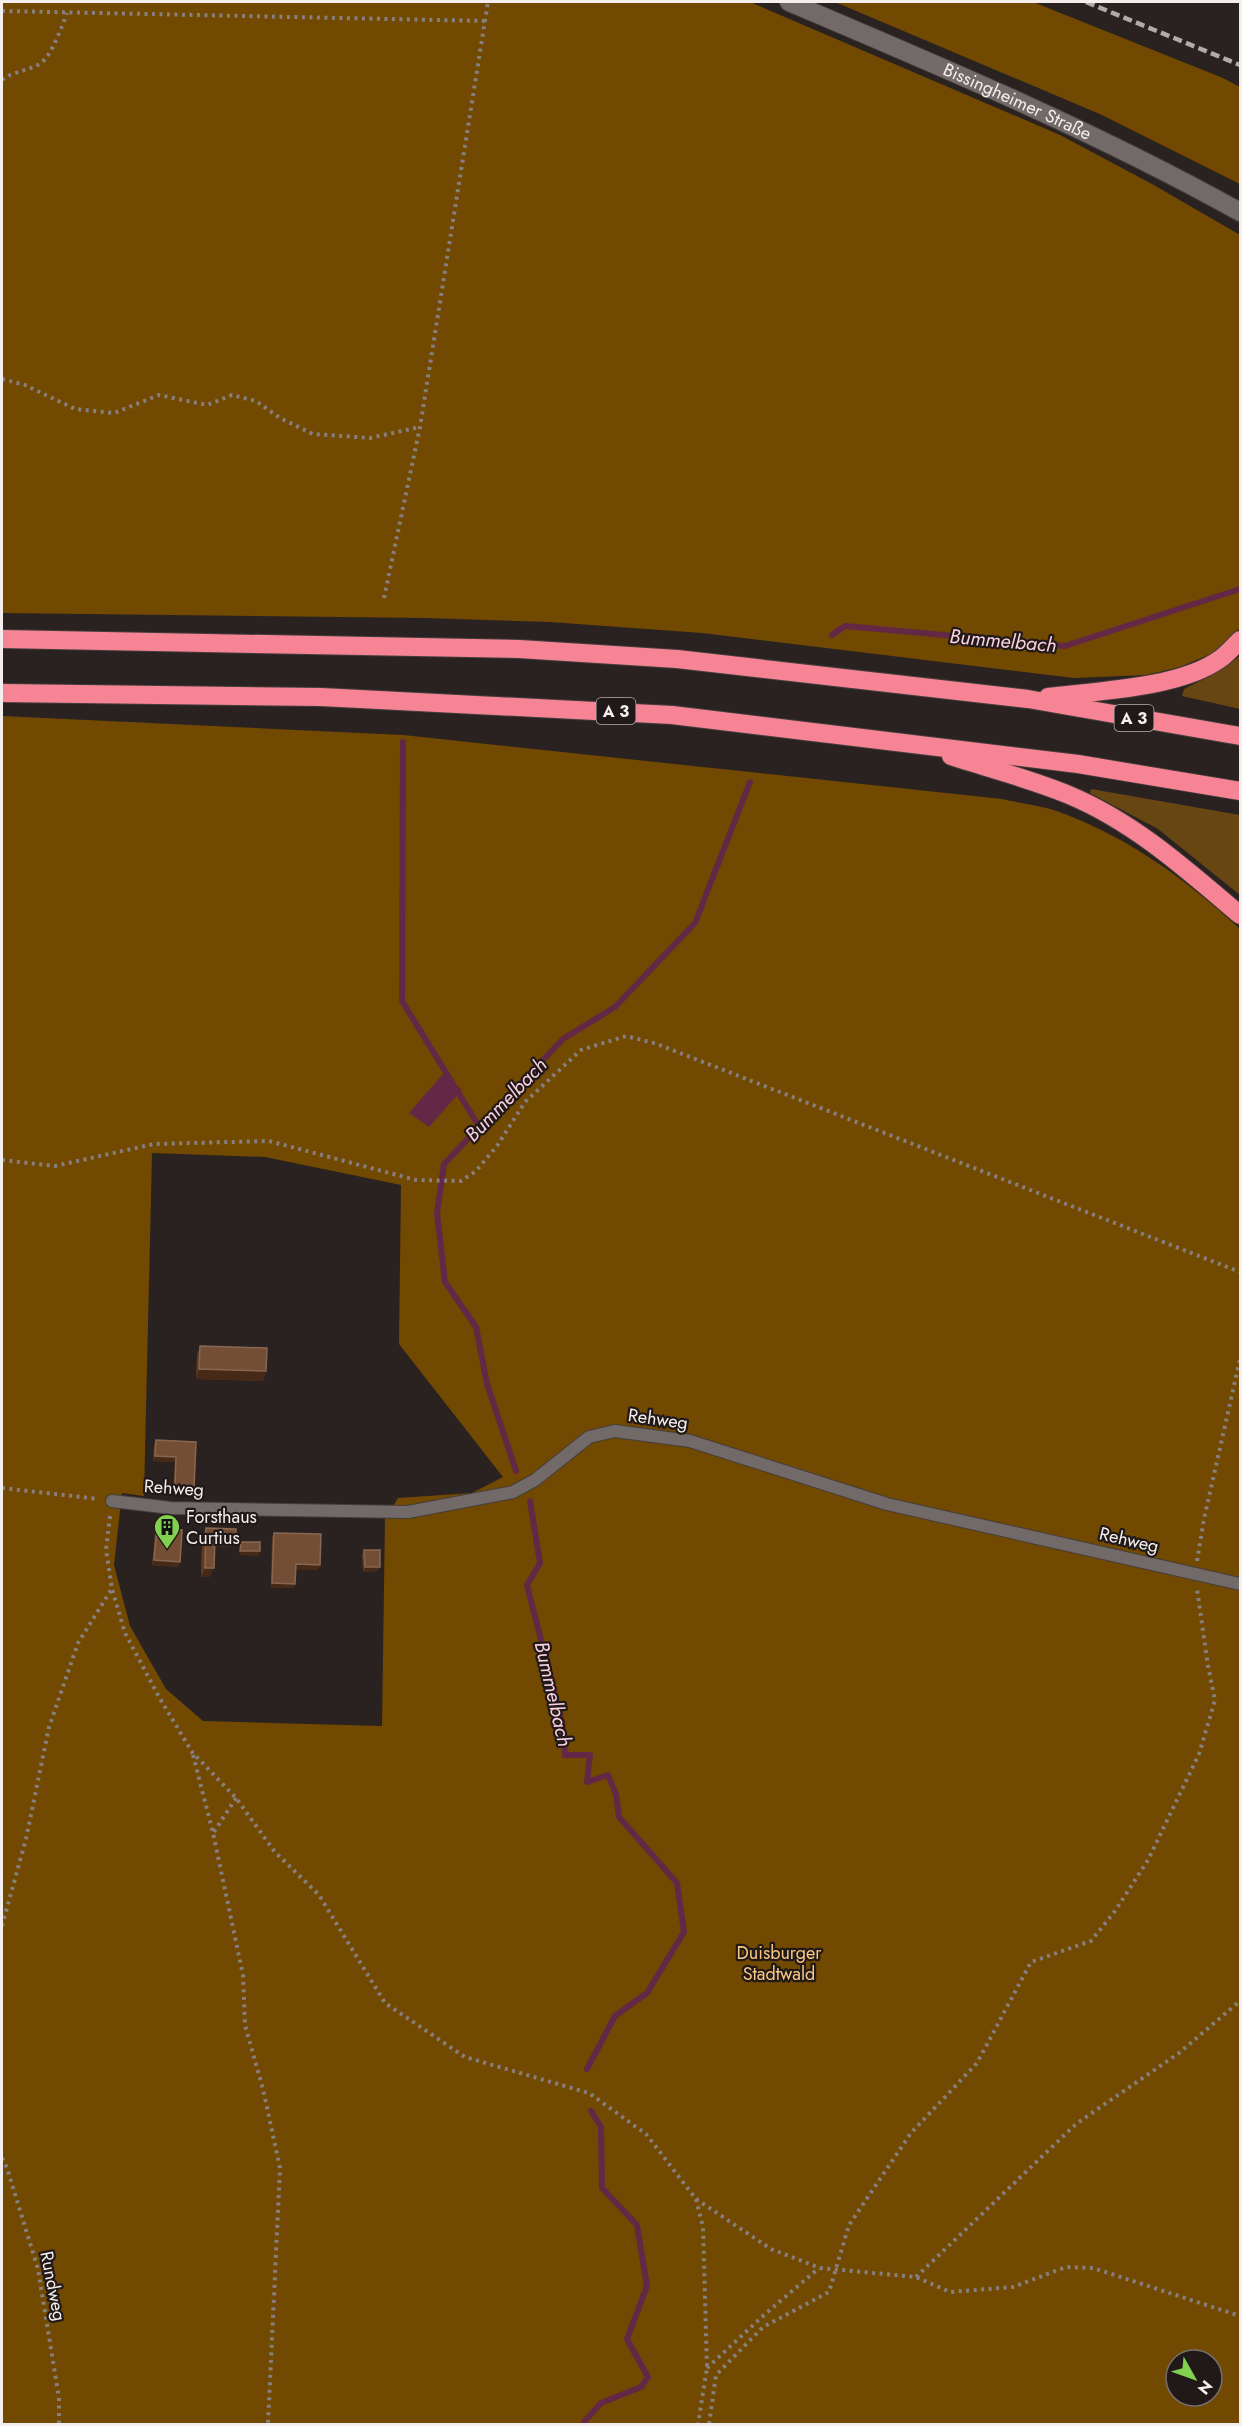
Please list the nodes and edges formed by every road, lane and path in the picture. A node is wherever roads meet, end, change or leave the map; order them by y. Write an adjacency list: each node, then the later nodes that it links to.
1 (488, 2): 5 (path)
2 (789, 2): 7 (main road, Bissingheimer Straße)
3 (2, 11): 4 (path)
4 (67, 13): 5 (path); 6 (path)
5 (486, 21): 9 (path)
6 (2, 80)
7 (1240, 212)
8 (2, 379): 9 (path)
9 (420, 427): 10 (path)
10 (384, 598)
11 (2, 639): 14 (highway, A 3)
12 (1240, 640): 14 (highway)
13 (2, 693): 16 (highway, A 3)
14 (1028, 699): 15 (highway, A 3)
15 (1240, 736)
16 (909, 742): 17 (highway, A 3); 18 (highway)
17 (1240, 791)
18 (1240, 915)
19 (2, 1160): 20 (path)
20 (1240, 1272)
21 (1240, 1359): 24 (path)
22 (2, 1488): 23 (path)
23 (112, 1501): 24 (lane, Rehweg); 26 (path)
24 (1195, 1573): 25 (lane, Rehweg); 35 (path)
25 (1240, 1584)
26 (112, 1589): 27 (path); 30 (path)
27 (192, 1752): 28 (path); 29 (path)
28 (236, 1798): 29 (path); 33 (path)
29 (213, 1833): 40 (path)
30 (2, 1926)
31 (1240, 2001): 36 (path)
32 (2, 2158): 39 (path, Rundweg)
33 (696, 2199): 34 (path); 38 (path)
34 (820, 2268): 35 (path); 38 (path)
35 (835, 2268): 36 (path); 42 (path)
36 (916, 2277): 37 (path)
37 (1240, 2316)
38 (707, 2368): 41 (path)
39 (59, 2424)
40 (268, 2424)
41 (698, 2424)
42 (709, 2424)

